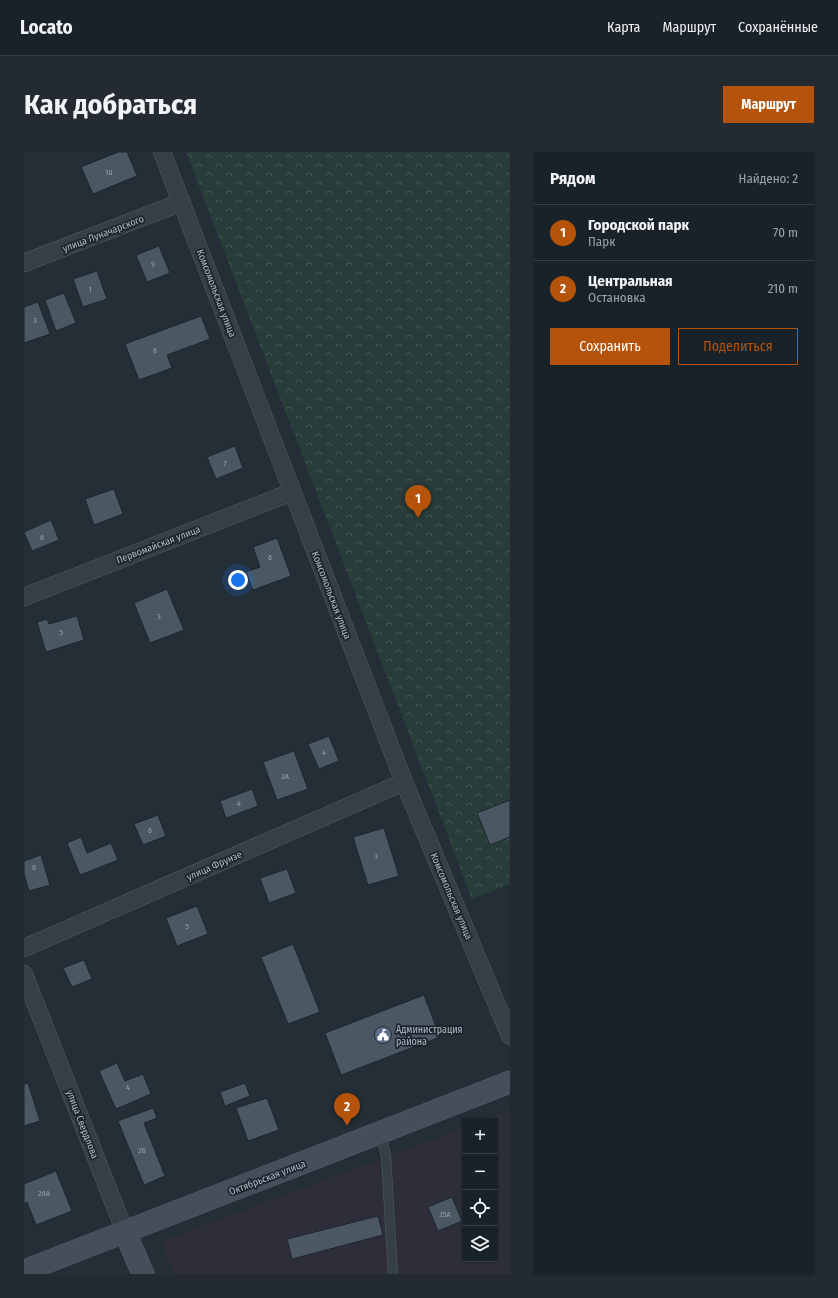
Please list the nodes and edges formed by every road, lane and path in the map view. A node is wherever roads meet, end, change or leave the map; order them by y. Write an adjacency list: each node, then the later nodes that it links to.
1 (162, 152): 2 (street, Комсомольская улица)
2 (182, 202): 3 (street, улица Луначарского); 4 (street, Комсомольская улица)
3 (24, 263)
4 (292, 492): 5 (street, Первомайская улица); 6 (street, Комсомольская улица)
5 (24, 597)
6 (404, 782): 7 (street, улица Фрунзе); 9 (street, Комсомольская улица)
7 (24, 948)
8 (24, 974): 12 (street, улица Свердлова)
9 (510, 1036)
10 (510, 1082): 11 (street, Октябрьская улица)
11 (380, 1132): 12 (street, Октябрьская улица); 15 (lane)
12 (125, 1232): 13 (street, Октябрьская улица); 14 (street, улица Свердлова)
13 (24, 1271)
14 (143, 1274)
15 (393, 1274)

